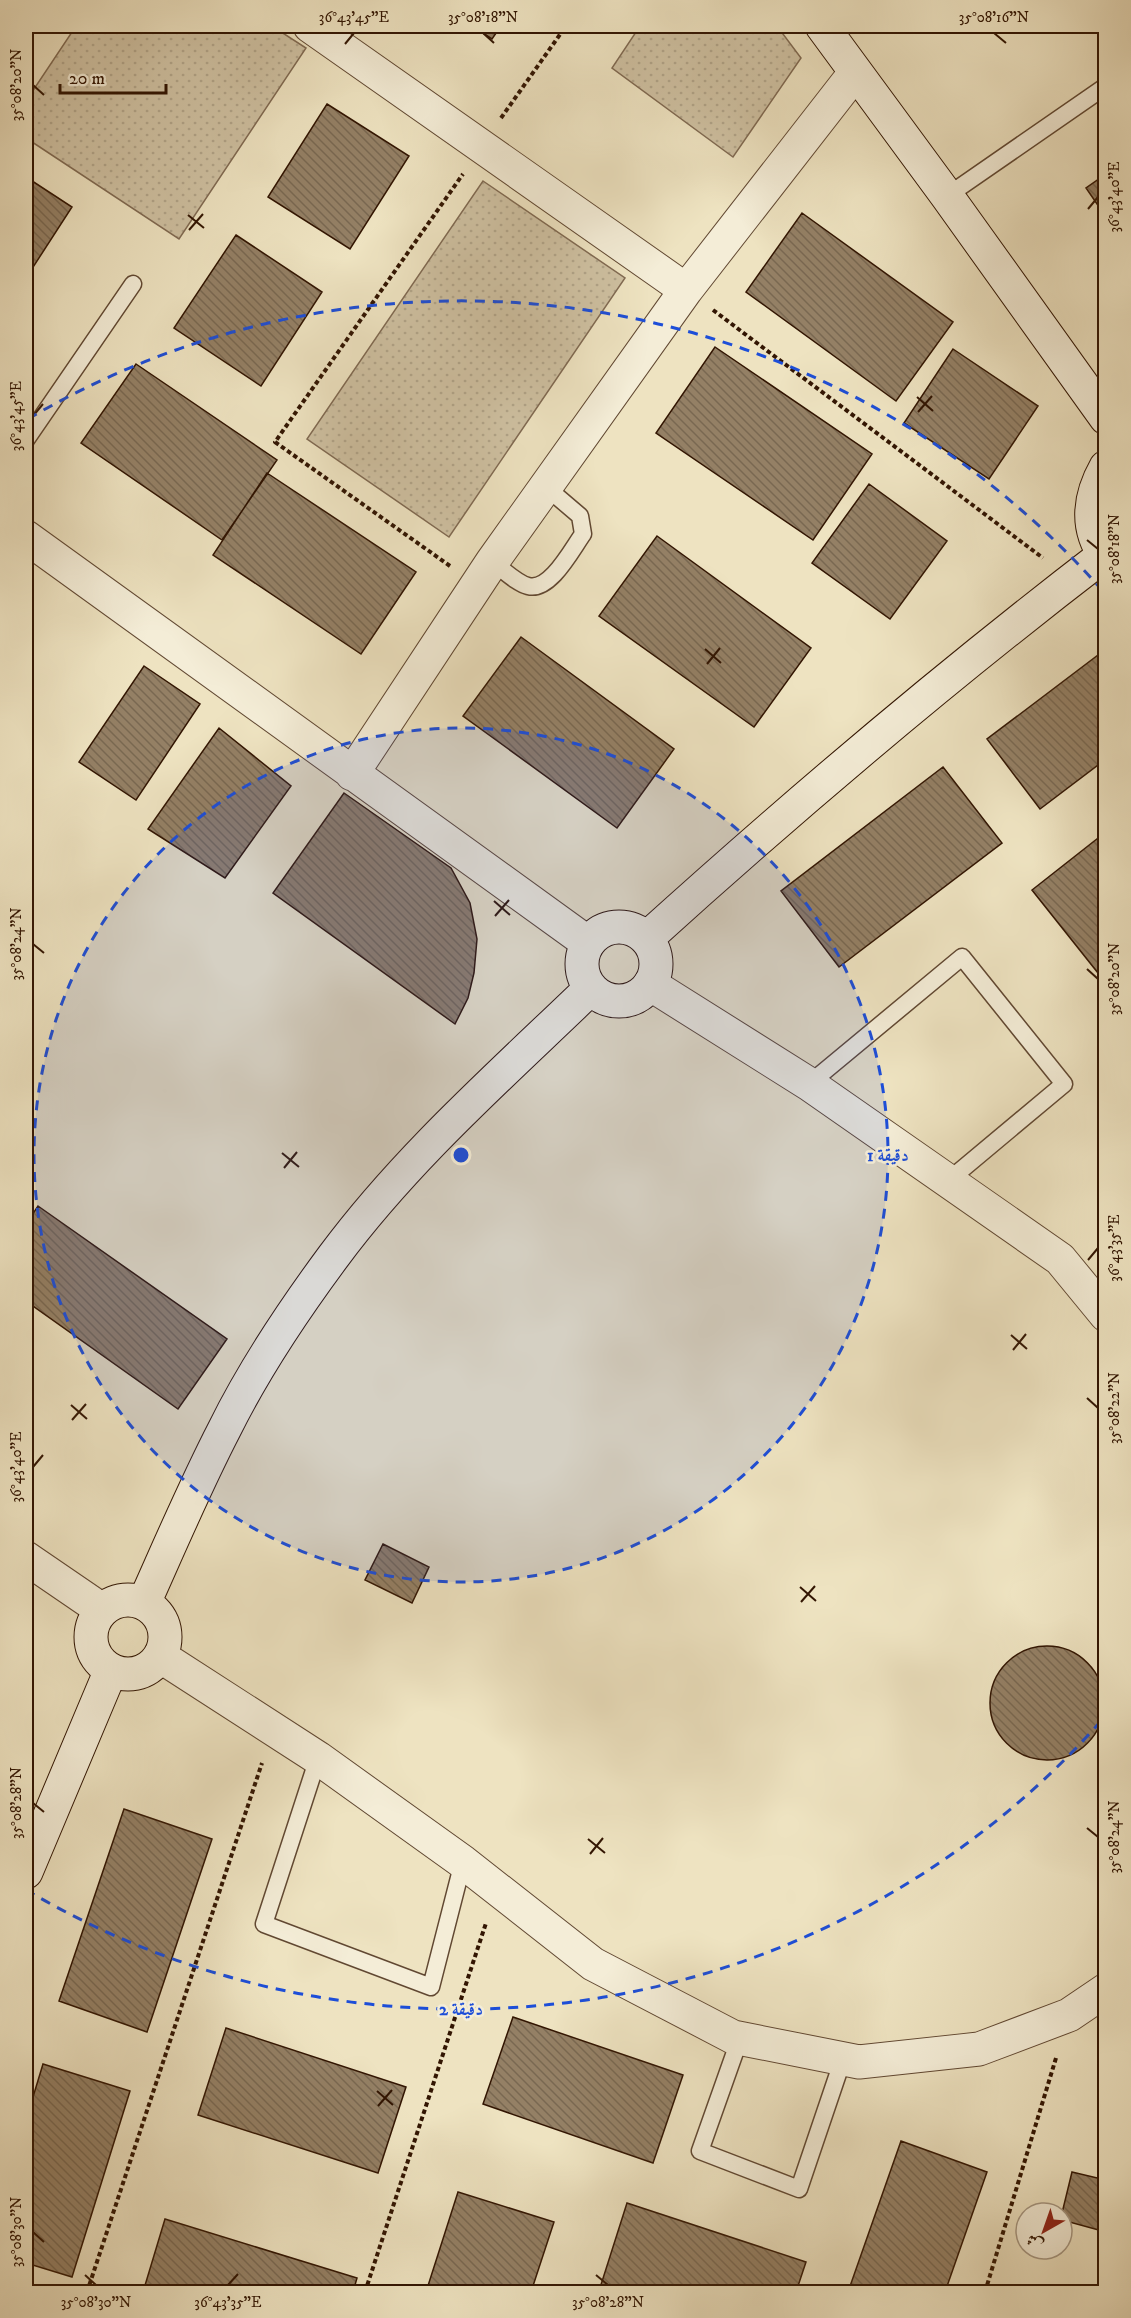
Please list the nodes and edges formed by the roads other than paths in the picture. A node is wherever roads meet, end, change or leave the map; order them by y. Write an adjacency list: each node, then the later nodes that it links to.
1 (310, 26): 7 (street)
2 (822, 26): 3 (street)
3 (855, 73): 5 (street); 7 (street)
4 (1106, 86): 5 (lane)
5 (947, 196): 8 (street)
6 (133, 284): 9 (lane)
7 (686, 290): 11 (street)
8 (1106, 418)
9 (26, 440)
10 (1106, 467): 13 (street)
11 (546, 487): 14 (street); 14 (lane)
12 (26, 537): 15 (street)
13 (1105, 556): 16 (street)
14 (485, 573): 15 (street)
15 (352, 774): 17 (street)
16 (646, 939): 17 (street); 18 (street)
17 (588, 943): 19 (street)
18 (650, 984): 19 (street); 20 (street)
19 (591, 988): 24 (street)
20 (809, 1084): 21 (street); 21 (lane)
21 (948, 1181): 22 (street)
22 (1106, 1315)
23 (26, 1558): 25 (street)
24 (144, 1603): 25 (street); 26 (street)
25 (102, 1610): 27 (street)
26 (160, 1656): 27 (street); 28 (street)
27 (111, 1670): 30 (street)
28 (318, 1758): 29 (street); 29 (lane)
29 (463, 1862): 32 (street)
30 (26, 1872)
31 (1106, 1990): 33 (street)
32 (740, 2038): 33 (street); 33 (lane)
33 (843, 2058)

